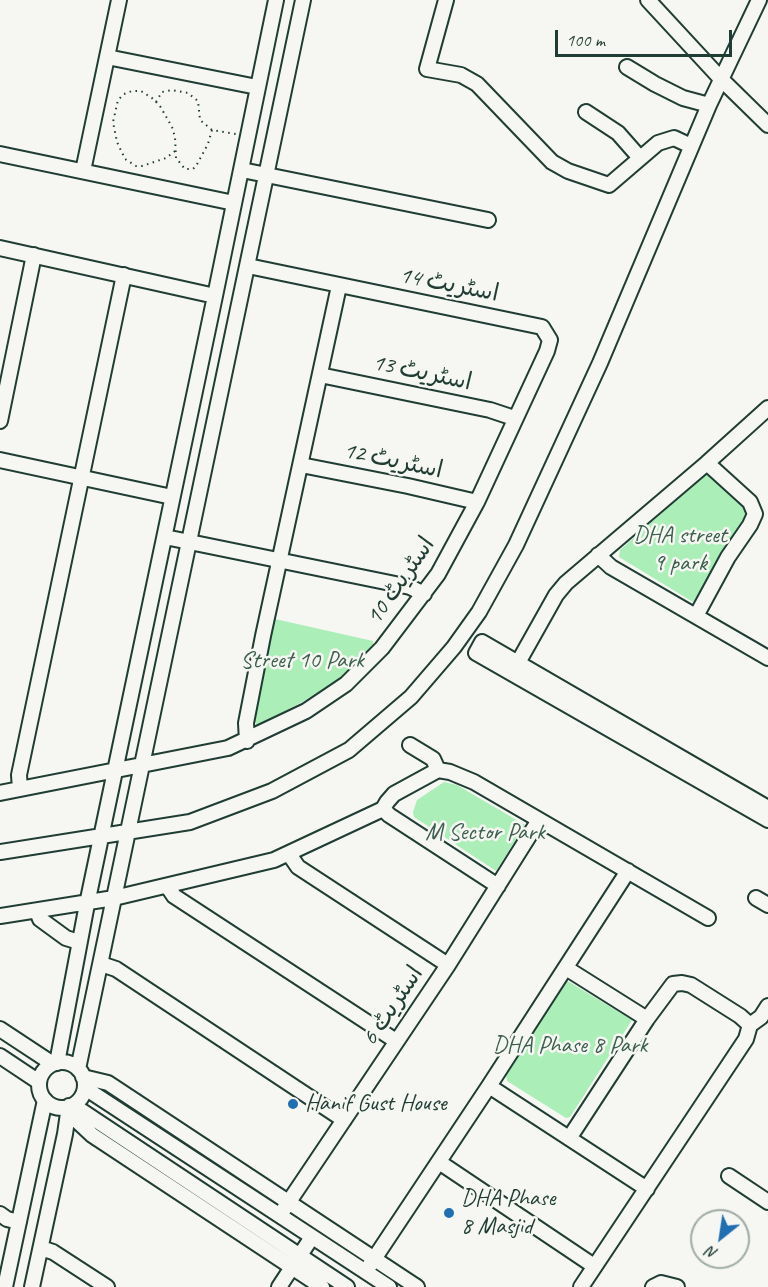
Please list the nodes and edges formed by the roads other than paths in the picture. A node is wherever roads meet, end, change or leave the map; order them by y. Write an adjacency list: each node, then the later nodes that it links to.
1 (120, 0): 7 (street)
2 (276, 0): 10 (street)
3 (303, 0): 19 (street)
4 (446, 0): 16 (street)
5 (648, 0): 9 (street)
6 (759, 0): 9 (street)
7 (107, 57): 10 (street); 18 (street)
8 (627, 67): 11 (street)
9 (722, 80): 11 (street); 13 (street)
10 (257, 87): 17 (street)
11 (709, 105): 14 (street)
12 (586, 112): 16 (street)
13 (768, 124)
14 (691, 146): 16 (street); 59 (street)
15 (0, 154): 18 (street)
16 (640, 158)
17 (242, 170): 19 (street); 20 (street)
18 (83, 171): 20 (street)
19 (266, 175): 21 (street); 24 (street)
20 (234, 203): 27 (street)
21 (488, 220)
22 (0, 248): 23 (street)
23 (34, 255): 25 (street); 32 (street)
24 (248, 266): 26 (street, اسٹریٹ 14); 40 (street)
25 (124, 275): 27 (street); 36 (street)
26 (339, 286): 28 (street, اسٹریٹ 14); 29 (street)
27 (215, 296): 37 (street)
28 (547, 333): 31 (street, اسٹریٹ 10)
29 (320, 375): 31 (street, اسٹریٹ 13); 35 (street)
30 (768, 408): 34 (street)
31 (514, 418): 38 (street, اسٹریٹ 10)
32 (0, 421)
33 (0, 460): 36 (street)
34 (707, 463): 41 (street); 44 (street)
35 (301, 465): 38 (street, اسٹریٹ 12); 42 (street)
36 (82, 477): 37 (street); 53 (street)
37 (172, 497): 39 (street)
38 (477, 502): 43 (street, اسٹریٹ 10)
39 (165, 537): 40 (street); 52 (street)
40 (189, 542): 42 (street); 50 (street)
41 (598, 555): 44 (street); 47 (street)
42 (281, 560): 43 (street); 48 (street)
43 (424, 594): 48 (street, اسٹریٹ 10)
44 (696, 616): 46 (street)
45 (479, 647): 47 (street)
46 (768, 658)
47 (516, 668): 55 (street); 58 (street)
48 (247, 741): 50 (street, اسٹریٹ 10)
49 (410, 745): 51 (street)
50 (142, 766): 52 (street, اسٹریٹ 10); 59 (street)
51 (438, 770): 56 (street); 57 (street)
52 (116, 771): 53 (street, اسٹریٹ 10); 60 (street)
53 (20, 789): 54 (street, اسٹریٹ 10)
54 (0, 793)
55 (768, 808)
56 (383, 809): 62 (street); 65 (street)
57 (539, 820): 63 (street); 65 (street, اسٹریٹ 6)
58 (768, 820)
59 (129, 832): 60 (street); 66 (street)
60 (101, 835): 61 (street); 68 (street)
61 (0, 852)
62 (289, 854): 64 (street); 75 (street)
63 (628, 871): 72 (street); 76 (street)
64 (168, 886): 66 (street); 81 (street)
65 (498, 886): 75 (street, اسٹریٹ 6)
66 (114, 898): 68 (street); 74 (street)
67 (756, 898): 69 (street)
68 (87, 904): 70 (street); 73 (street)
69 (768, 905)
70 (37, 911): 71 (street); 73 (street)
71 (0, 916)
72 (708, 918)
73 (79, 942): 83 (street)
74 (101, 964): 84 (street); 89 (street)
75 (448, 964): 81 (street, اسٹریٹ 6)
76 (566, 968): 78 (street); 86 (street)
77 (768, 1006): 79 (street)
78 (647, 1019): 79 (street); 90 (street)
79 (750, 1026): 93 (street)
80 (0, 1029): 83 (street)
81 (396, 1041): 89 (street, اسٹریٹ 6)
82 (0, 1056): 85 (street)
83 (55, 1063): 84 (street); 85 (street)
84 (82, 1078): 88 (street); 95 (street); 97 (street)
85 (39, 1082): 87 (street)
86 (489, 1086): 90 (street); 91 (street)
87 (45, 1100): 88 (street); 98 (street)
88 (71, 1106): 100 (street); 102 (street)
89 (344, 1120): 95 (street, اسٹریٹ 6)
90 (570, 1137): 93 (street)
91 (439, 1162): 101 (street); 103 (street)
92 (729, 1176): 94 (street)
93 (646, 1189): 103 (street)
94 (768, 1202)
95 (288, 1203): 97 (street, اسٹریٹ 6); 101 (street)
96 (0, 1214): 98 (street)
97 (280, 1215): 99 (street)
98 (18, 1222): 105 (street)
99 (312, 1237): 102 (street); 104 (street)
100 (41, 1248): 106 (street); 107 (street)
101 (374, 1259): 104 (street); 112 (street)
102 (296, 1262): 108 (street); 109 (street); 110 (street)
103 (594, 1266): 113 (street)
104 (366, 1271): 111 (street)
105 (7, 1286)
106 (32, 1287)
107 (107, 1287)
108 (279, 1287)
109 (322, 1287)
110 (347, 1287)
111 (389, 1287)
112 (417, 1287)
113 (581, 1287)
114 (653, 1287): 115 (street)
115 (677, 1287)

